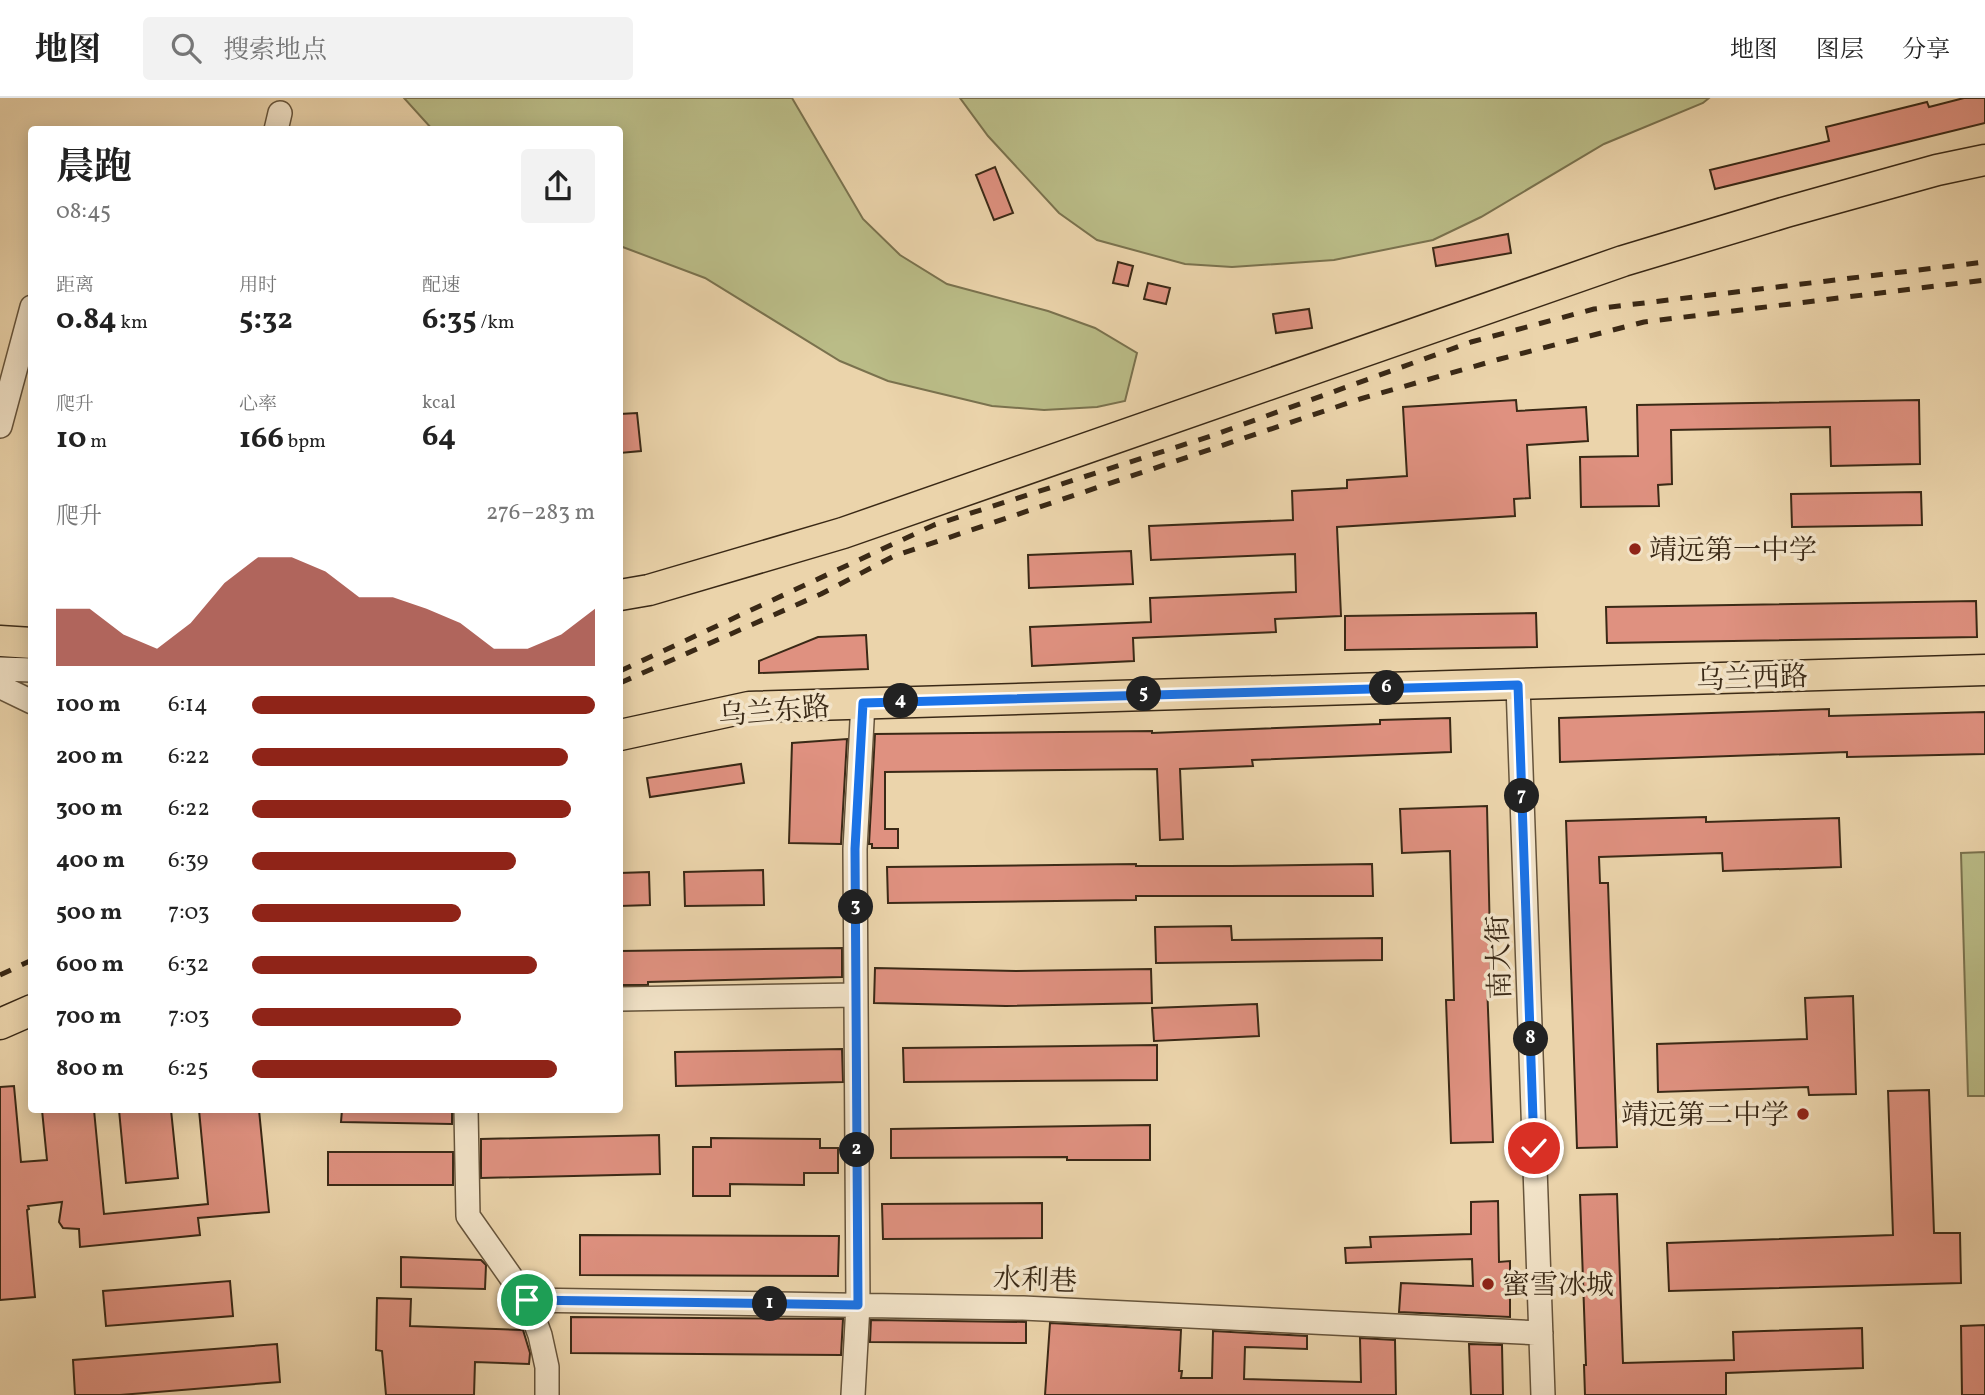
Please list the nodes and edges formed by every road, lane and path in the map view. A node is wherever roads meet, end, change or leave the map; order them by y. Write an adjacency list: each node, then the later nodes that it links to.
1 (1985, 160): 4 (main road)
2 (28, 322): 3 (street)
3 (0, 426)
4 (623, 594)
5 (0, 641): 6 (main road)
6 (28, 643)
7 (28, 670): 9 (street)
8 (1985, 670): 10 (main road, 乌兰西路)
9 (0, 671): 11 (street)
10 (1518, 685): 12 (main road, 乌兰东路); 21 (street, 南大街)
11 (28, 700)
12 (863, 703): 13 (main road, 乌兰东路); 14 (street)
13 (623, 734)
14 (856, 995): 15 (street); 20 (street)
15 (623, 999)
16 (28, 1012): 17 (main road)
17 (0, 1024)
18 (466, 1113): 19 (street)
19 (527, 1300): 20 (street, 水利巷); 22 (street)
20 (858, 1305): 21 (street, 水利巷); 23 (street)
21 (1541, 1334): 24 (street, 南大街)
22 (547, 1395)
23 (853, 1395)
24 (1543, 1395)

